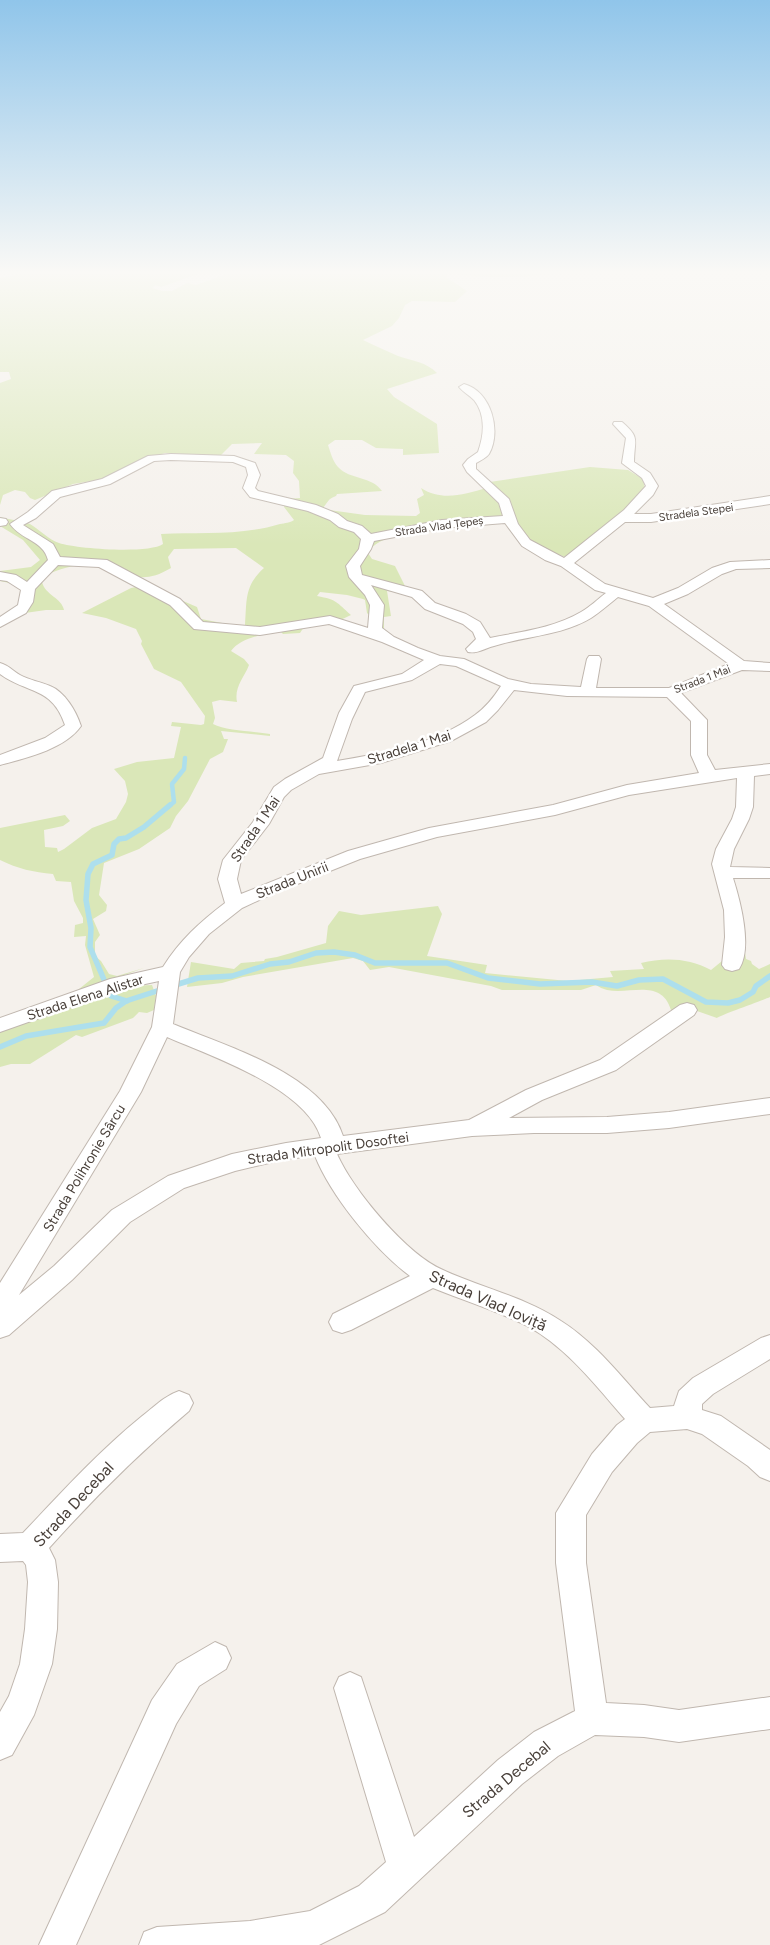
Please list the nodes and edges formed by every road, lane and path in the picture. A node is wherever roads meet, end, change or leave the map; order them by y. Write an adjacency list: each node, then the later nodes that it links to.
1 (464, 387): 5 (street)
2 (618, 424): 4 (street)
3 (770, 500): 4 (street, Stradela Stepei)
4 (622, 518): 10 (street)
5 (510, 519): 8 (street, Strada Vlad Țepeș); 10 (street)
6 (1, 522): 7 (street)
7 (16, 523): 8 (street); 9 (street)
8 (368, 538): 13 (street)
9 (55, 562): 14 (street); 18 (street, Strada 1 Mai)
10 (566, 563): 15 (street)
11 (770, 564): 16 (street)
12 (0, 576): 14 (street)
13 (356, 577): 18 (street); 19 (street)
14 (28, 588): 17 (street)
15 (616, 592): 16 (street); 19 (street)
16 (654, 604): 23 (street)
17 (0, 623)
18 (385, 638): 21 (street, Strada 1 Mai)
19 (477, 646): 22 (street)
20 (594, 659): 27 (street)
21 (438, 660): 22 (street, Strada 1 Mai); 30 (street, Strada 1 Mai)
22 (460, 660): 26 (street, Strada 1 Mai)
23 (740, 665): 25 (street); 28 (street, Strada 1 Mai)
24 (0, 666): 29 (street)
25 (770, 667)
26 (511, 684): 27 (street, Strada 1 Mai); 30 (street, Stradela 1 Mai)
27 (588, 692): 28 (street, Strada 1 Mai)
28 (671, 692): 33 (street)
29 (0, 760)
30 (319, 768): 36 (street, Strada 1 Mai)
31 (770, 770): 32 (street, Strada Unirii)
32 (746, 772): 33 (street, Strada Unirii); 34 (street)
33 (709, 776): 36 (street, Strada Unirii)
34 (722, 872): 35 (street); 37 (street)
35 (770, 873)
36 (235, 904): 38 (street, Strada Unirii)
37 (732, 964)
38 (170, 972): 40 (street, Strada Elena Alistar); 41 (street, Strada Unirii)
39 (687, 1010): 43 (street, Strada Mitropolit Dosoftei)
40 (0, 1025)
41 (162, 1027): 44 (street); 46 (street, Strada Polihronie Sârcu)
42 (770, 1106): 43 (street, Strada Mitropolit Dosoftei)
43 (472, 1128): 44 (street, Strada Mitropolit Dosoftei)
44 (329, 1147): 45 (street, Strada Vlad Ioviță); 48 (street, Strada Mitropolit Dosoftei)
45 (433, 1278): 47 (street); 52 (street, Strada Vlad Ioviță)
46 (0, 1305)
47 (342, 1322)
48 (0, 1327)
49 (770, 1346): 51 (street)
50 (179, 1403): 54 (street, Strada Decebal)
51 (687, 1417): 52 (street); 53 (street)
52 (644, 1421): 59 (street)
53 (770, 1468)
54 (30, 1547): 55 (street); 60 (street, Strada Decebal)
55 (0, 1548)
56 (215, 1658): 62 (street)
57 (350, 1688): 61 (street)
58 (770, 1713): 59 (street)
59 (592, 1719): 61 (street, Strada Decebal)
60 (0, 1743)
61 (406, 1869): 63 (street, Strada Decebal)
62 (57, 1945)
63 (157, 1945)

